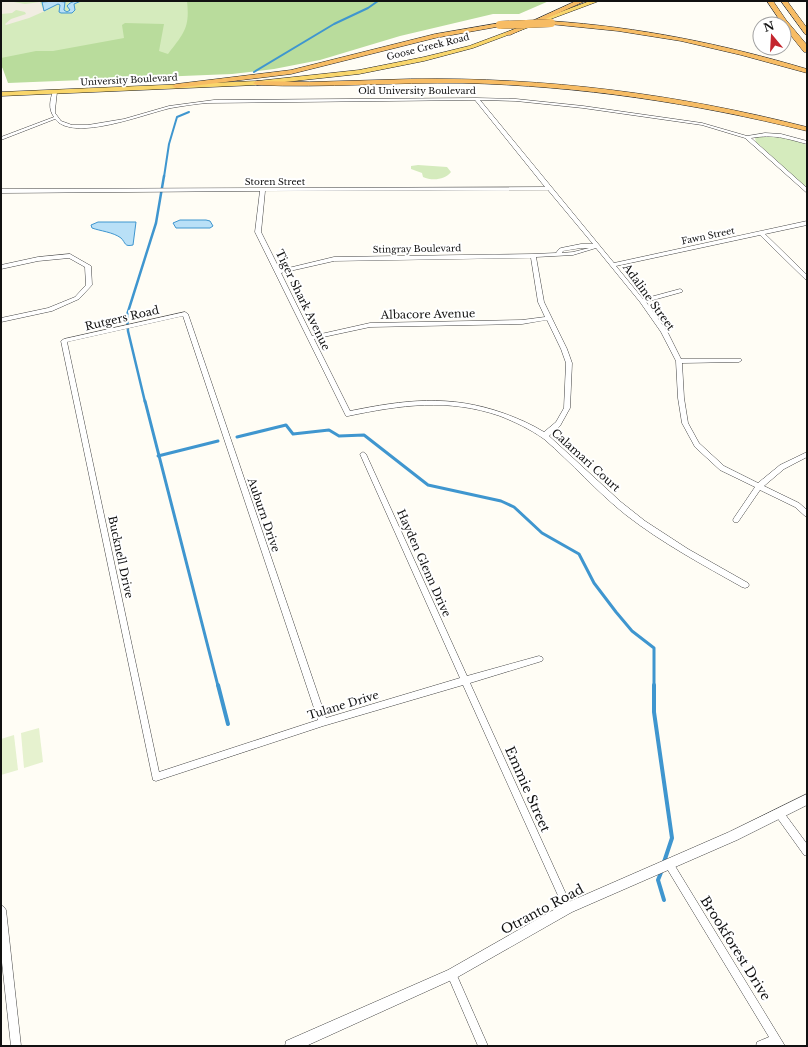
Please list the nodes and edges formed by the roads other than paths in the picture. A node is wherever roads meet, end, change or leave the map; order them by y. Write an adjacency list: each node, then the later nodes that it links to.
1 (582, 1): 6 (highway)
2 (596, 1): 6 (main road, Goose Creek Road)
3 (770, 1): 7 (highway)
4 (784, 1): 5 (highway)
5 (807, 33)
6 (508, 34): 9 (main road, Goose Creek Road)
7 (807, 50)
8 (807, 71): 10 (highway, bridge)
9 (257, 83): 10 (main road, University Boulevard); 15 (highway)
10 (176, 86): 11 (main road, University Boulevard)
11 (55, 92): 12 (main road, University Boulevard); 14 (street)
12 (1, 94)
13 (476, 99): 14 (street, Old University Boulevard); 16 (street, Old University Boulevard); 19 (street, Adaline Street)
14 (55, 118): 17 (street)
15 (807, 129)
16 (747, 137): 18 (street, Old University Boulevard); 22 (street)
17 (1, 139)
18 (807, 143)
19 (550, 188): 20 (street, Storen Street); 25 (street, Adaline Street)
20 (263, 190): 21 (street, Storen Street); 29 (street, Tiger Shark Avenue)
21 (1, 191)
22 (807, 191)
23 (807, 223): 24 (street, Fawn Street)
24 (761, 233): 27 (street, Fawn Street); 30 (street)
25 (597, 246): 26 (street, Stingray Boulevard); 27 (street, Adaline Street)
26 (533, 256): 29 (street, Stingray Boulevard); 34 (street)
27 (613, 265): 32 (street, Adaline Street)
28 (1, 267): 35 (street)
29 (279, 272): 36 (street, Tiger Shark Avenue)
30 (807, 278)
31 (680, 291): 32 (street)
32 (642, 300): 39 (street, Adaline Street)
33 (185, 314): 37 (street, Rutgers Road); 50 (street, Auburn Drive)
34 (548, 318): 36 (street, Albacore Avenue); 41 (street)
35 (1, 320)
36 (311, 338): 40 (street, Tiger Shark Avenue)
37 (64, 341): 51 (street, Bucknell Drive)
38 (739, 360): 39 (street)
39 (679, 361): 44 (street, Adaline Street)
40 (348, 414): 41 (street, Calamari Court)
41 (545, 435): 47 (street, Calamari Court)
42 (363, 454): 49 (street, Hayden Glenn Drive)
43 (807, 454): 44 (street)
44 (760, 486): 45 (street, Adaline Street); 46 (street)
45 (807, 514)
46 (736, 520)
47 (745, 585)
48 (539, 659): 49 (street, Tulane Drive)
49 (465, 680): 50 (street, Tulane Drive); 56 (street, Emmie Street)
50 (323, 722): 51 (street, Tulane Drive)
51 (156, 777)
52 (807, 799): 53 (street, Otranto Road)
53 (779, 813): 54 (street); 55 (street, Otranto Road)
54 (807, 852)
55 (669, 864): 56 (street, Otranto Road); 59 (street, Brookforest Drive)
56 (568, 908): 58 (street, Otranto Road)
57 (1, 910): 60 (street)
58 (452, 974): 61 (street, Otranto Road); 62 (street)
59 (778, 1042): 63 (street)
60 (16, 1046)
61 (291, 1046)
62 (483, 1046)
63 (760, 1046)

